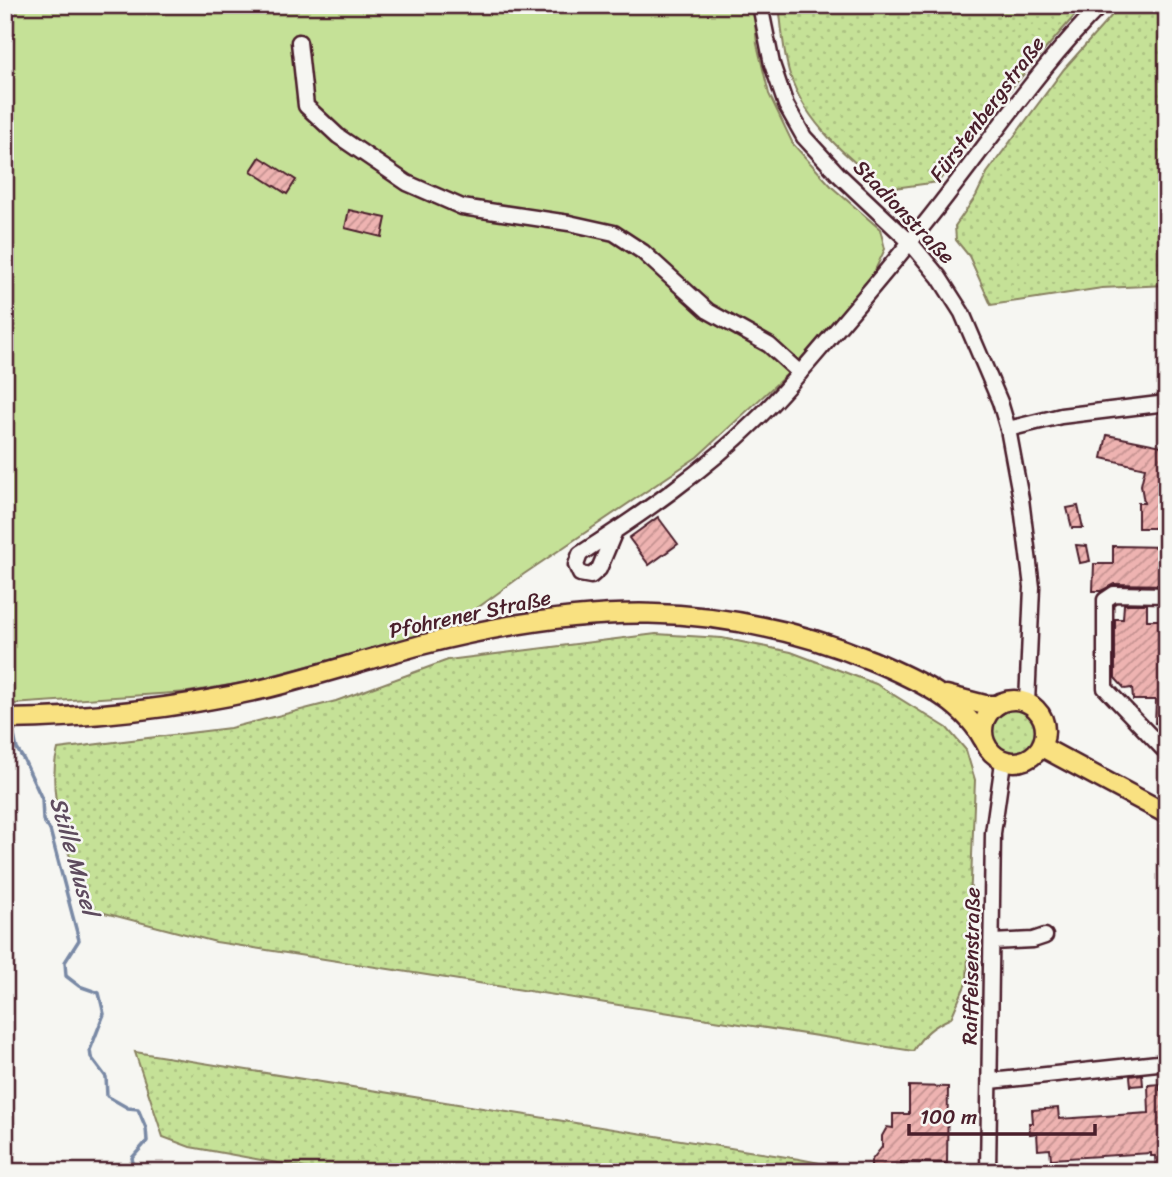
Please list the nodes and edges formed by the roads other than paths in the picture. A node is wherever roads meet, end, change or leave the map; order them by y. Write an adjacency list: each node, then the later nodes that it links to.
1 (760, 5): 4 (street, Stadionstraße)
2 (1101, 5): 4 (street, Fürstenbergstraße)
3 (299, 42): 5 (street)
4 (909, 241): 5 (street, Fürstenbergstraße); 7 (street, Stadionstraße)
5 (800, 373): 8 (street, Fürstenbergstraße)
6 (1167, 404): 7 (street)
7 (1008, 429): 11 (street, Stadionstraße)
8 (615, 531)
9 (1167, 595): 16 (street)
10 (937, 693): 12 (main road, Pfohrener Straße); 13 (main road, Pfohrener Straße); 14 (main road, Pfohrener Straße)
11 (1027, 703): 12 (main road); 15 (main road)
12 (998, 705): 14 (main road)
13 (5, 719)
14 (983, 739): 17 (main road)
15 (1042, 747): 17 (main road); 18 (main road)
16 (1167, 749)
17 (1003, 762): 20 (street, Raiffeisenstraße)
18 (1167, 814)
19 (1045, 936): 20 (street)
20 (993, 942): 22 (street, Raiffeisenstraße)
21 (1167, 1062): 22 (street)
22 (991, 1081): 23 (street, Raiffeisenstraße)
23 (988, 1172)

